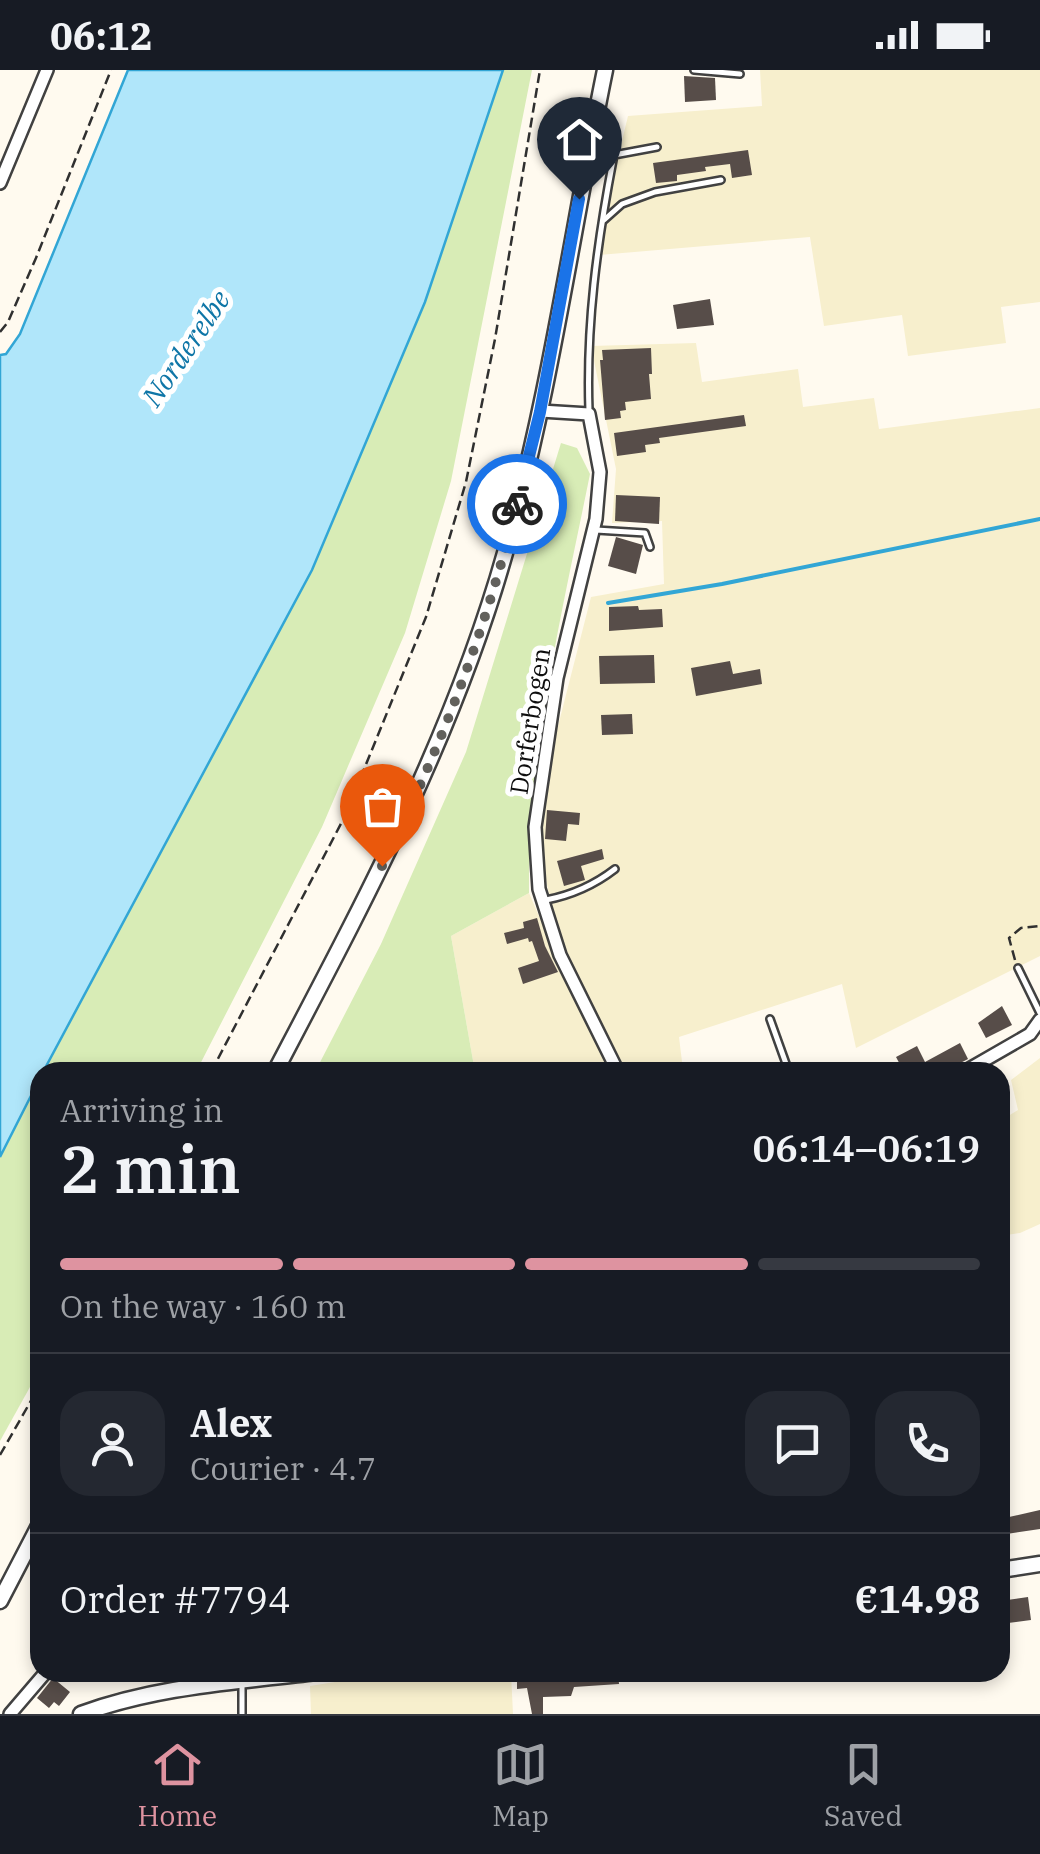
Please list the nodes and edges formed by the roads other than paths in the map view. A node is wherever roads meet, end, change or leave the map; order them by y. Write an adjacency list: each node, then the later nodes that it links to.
1 (47, 70): 7 (street)
2 (605, 70): 9 (street)
3 (694, 70): 4 (lane)
4 (740, 74)
5 (658, 147): 8 (lane)
6 (721, 180): 8 (lane)
7 (0, 183)
8 (601, 222): 10 (lane)
9 (540, 412): 10 (street); 18 (street)
10 (589, 414): 11 (street, Dorferbogen)
11 (593, 530): 12 (lane); 14 (street, Dorferbogen)
12 (650, 548)
13 (614, 870): 14 (lane)
14 (543, 901): 19 (street, Dorferbogen)
15 (1018, 968): 16 (lane)
16 (1040, 1017): 21 (street)
17 (770, 1019): 20 (lane)
18 (280, 1062)
19 (613, 1062)
20 (785, 1062)
21 (981, 1062)
22 (30, 1544): 25 (street)
23 (1040, 1564): 24 (street)
24 (1010, 1568)
25 (0, 1602)
26 (37, 1682): 30 (street)
27 (225, 1682): 29 (street)
28 (242, 1682): 32 (lane)
29 (114, 1709): 31 (street)
30 (10, 1714)
31 (81, 1714)
32 (242, 1714)

